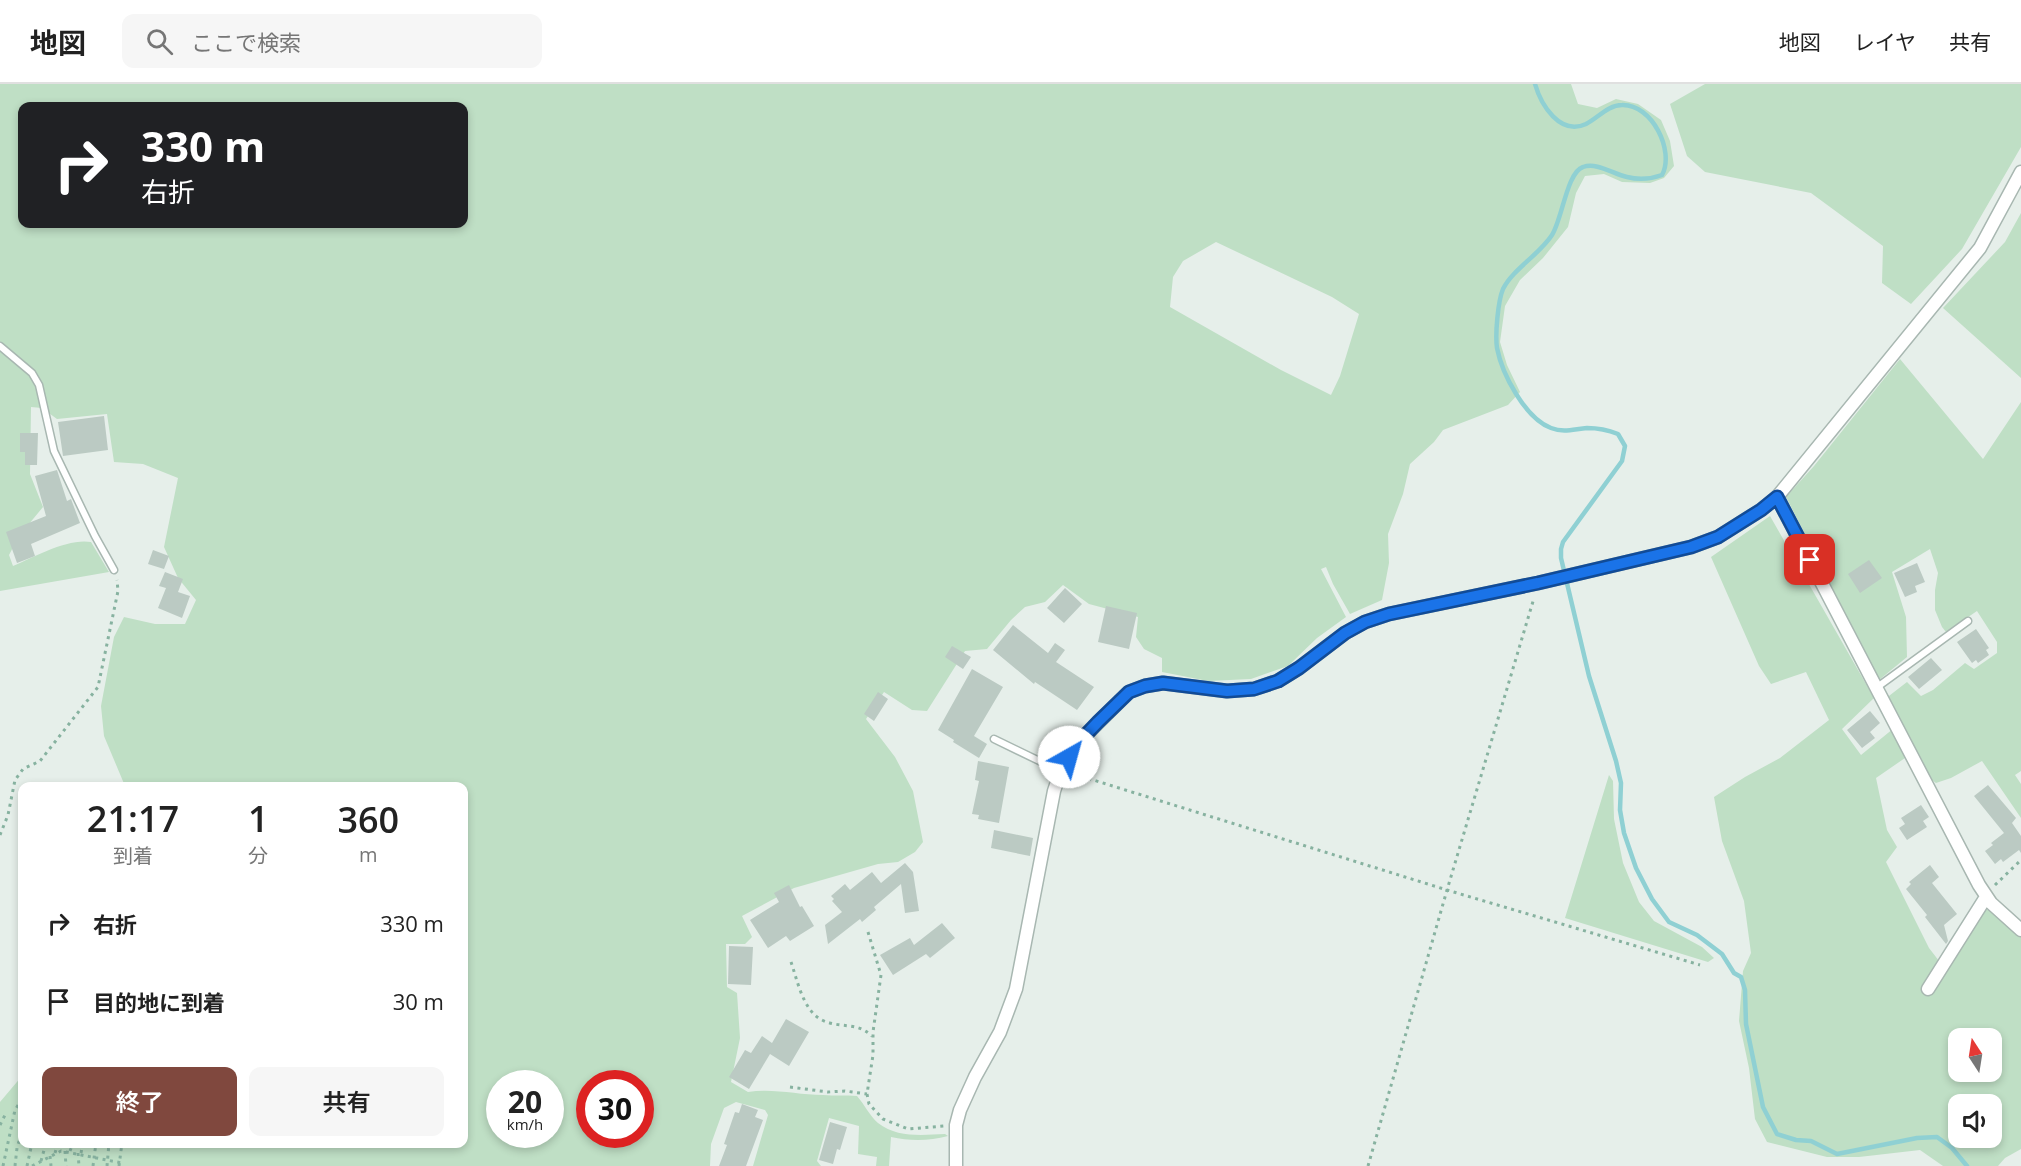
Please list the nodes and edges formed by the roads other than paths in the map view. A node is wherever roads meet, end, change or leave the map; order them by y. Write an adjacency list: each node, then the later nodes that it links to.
1 (2021, 172): 3 (street)
2 (0, 346): 4 (lane)
3 (1777, 497): 6 (street); 8 (street)
4 (114, 570)
5 (1968, 621): 6 (lane)
6 (1876, 688): 9 (street)
7 (994, 739): 8 (lane)
8 (1060, 771): 12 (street)
9 (1985, 895): 10 (street); 11 (street)
10 (2021, 930)
11 (1928, 989)
12 (956, 1166)

